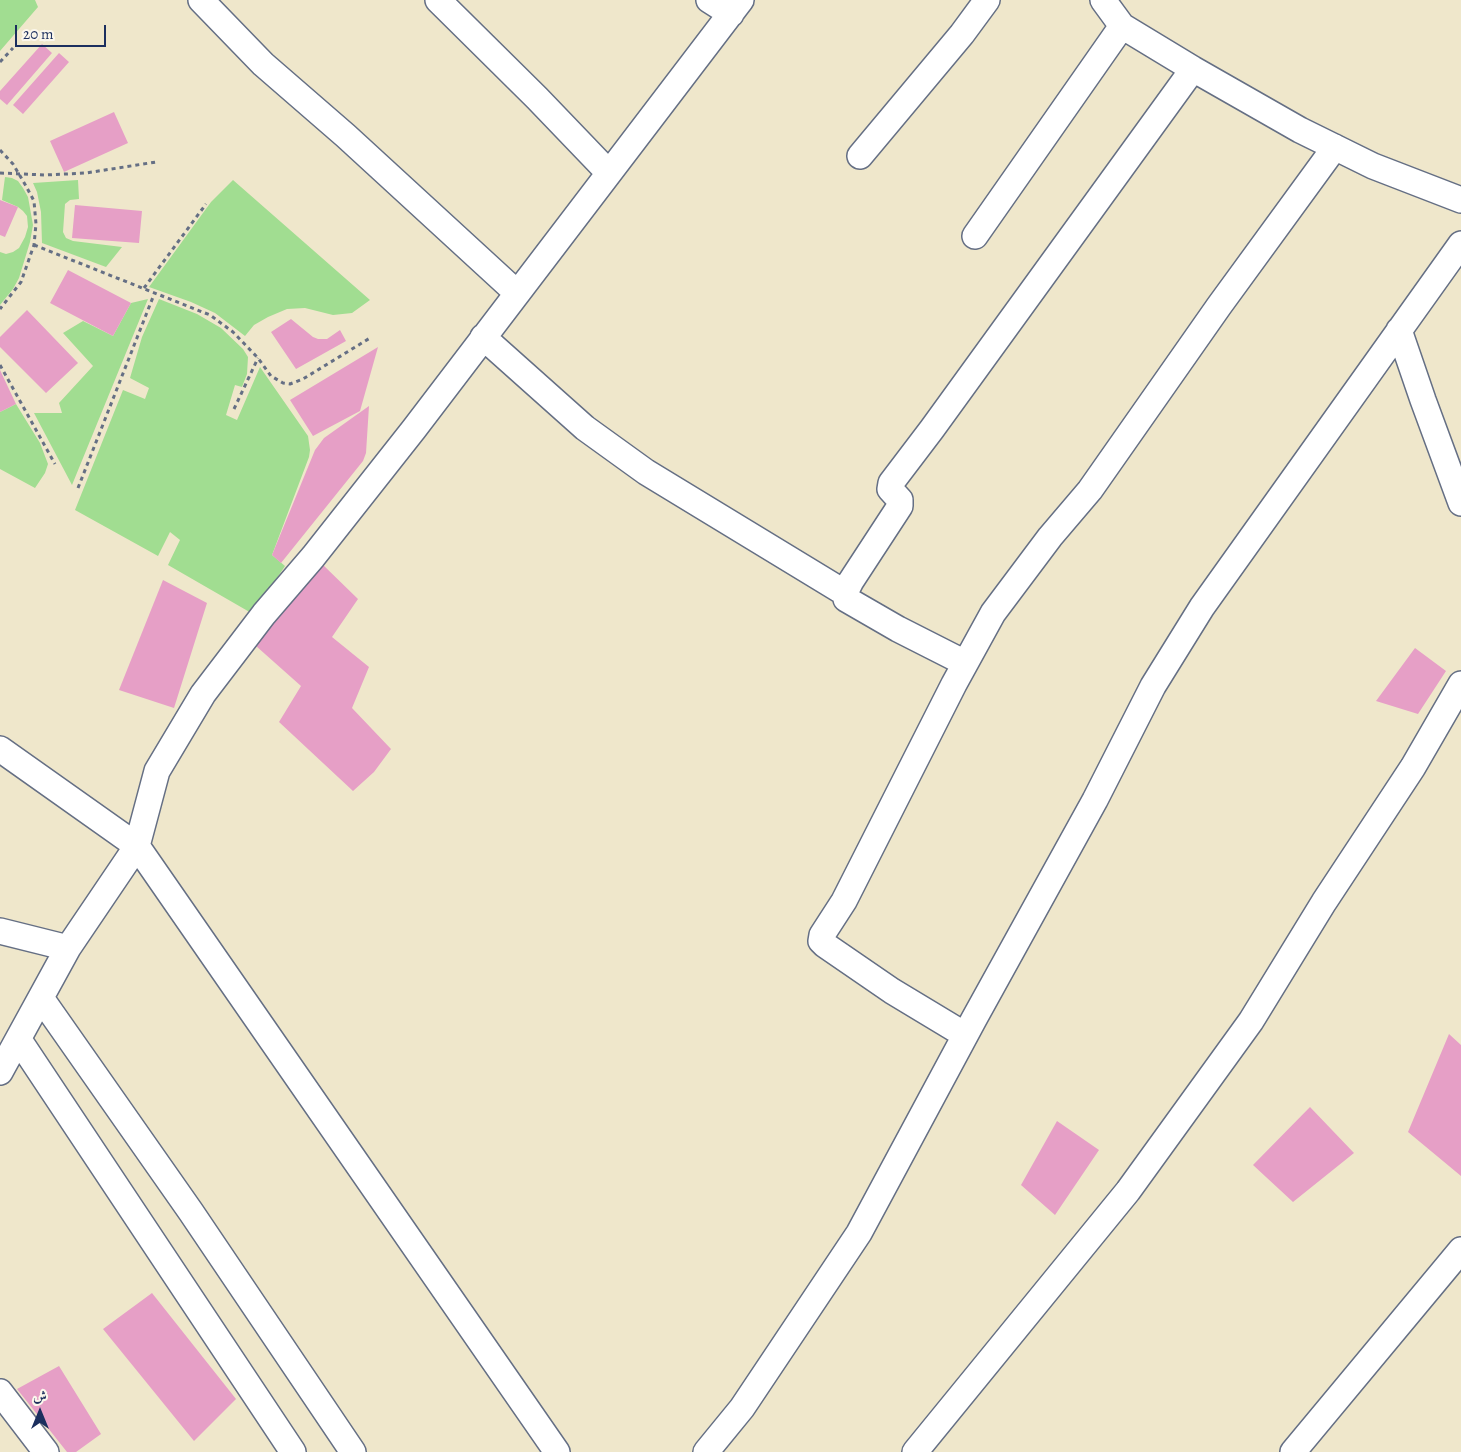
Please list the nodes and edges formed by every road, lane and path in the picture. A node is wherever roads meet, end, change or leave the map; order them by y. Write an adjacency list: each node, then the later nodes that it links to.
1 (201, 0): 25 (street)
2 (438, 0): 16 (street)
3 (709, 0): 6 (street)
4 (987, 0): 13 (street)
5 (1104, 0): 7 (street)
6 (736, 7): 16 (street)
7 (1122, 26): 10 (street); 20 (street)
8 (13, 48): 9 (path)
9 (0, 62)
10 (1193, 69): 11 (street); 36 (street)
11 (1335, 147): 18 (street); 37 (street)
12 (0, 150): 17 (path)
13 (860, 156)
14 (156, 162): 17 (path)
15 (0, 173): 17 (path)
16 (609, 173): 25 (street)
17 (19, 174): 22 (path)
18 (1461, 200)
19 (206, 204): 23 (path)
20 (975, 236)
21 (1461, 244): 27 (street)
22 (34, 245): 23 (path); 26 (path)
23 (144, 288): 24 (path)
24 (155, 292): 30 (path); 34 (path)
25 (517, 293): 28 (street)
26 (0, 309)
27 (1399, 330): 35 (street); 44 (street)
28 (483, 337): 36 (street); 40 (street)
29 (370, 338): 30 (path)
30 (258, 358): 32 (path)
31 (0, 365): 33 (path)
32 (234, 409)
33 (56, 464)
34 (78, 488)
35 (1461, 502)
36 (845, 593): 37 (street)
37 (965, 663): 44 (street)
38 (1461, 684): 54 (street)
39 (0, 749): 40 (street)
40 (137, 846): 42 (street); 52 (street)
41 (0, 930): 42 (street)
42 (68, 948): 43 (street)
43 (41, 998): 45 (street); 51 (street)
44 (965, 1035): 53 (street)
45 (18, 1040): 46 (street); 50 (street)
46 (0, 1072)
47 (1461, 1250): 55 (street)
48 (0, 1392): 49 (street)
49 (46, 1452)
50 (293, 1452)
51 (354, 1452)
52 (557, 1452)
53 (706, 1452)
54 (915, 1452)
55 (1293, 1452)

